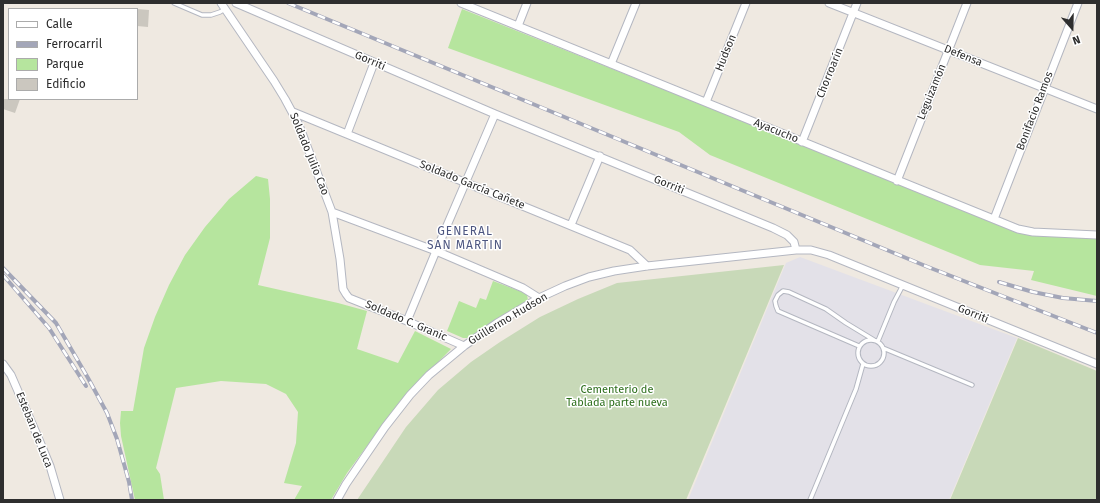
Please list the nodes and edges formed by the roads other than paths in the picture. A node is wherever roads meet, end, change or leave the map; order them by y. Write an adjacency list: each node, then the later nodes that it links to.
1 (174, 3): 11 (lane)
2 (236, 3): 15 (street, Gorriti)
3 (461, 3): 13 (street, Ayacucho)
4 (527, 3): 13 (street)
5 (636, 3): 16 (street)
6 (746, 3): 18 (street, Hudson)
7 (829, 3): 12 (street, Defensa)
8 (857, 3): 12 (street, Chorroarín)
9 (967, 3): 14 (street, Leguizamón)
10 (1078, 3): 17 (street, Bonifacio Ramos)
11 (223, 6): 20 (street, Soldado Julio Cao)
12 (854, 12): 14 (street, Defensa); 23 (street, Chorroarín)
13 (518, 26): 16 (street, Ayacucho)
14 (948, 51): 17 (street, Defensa); 25 (street, Leguizamón)
15 (374, 63): 21 (street, Gorriti); 22 (street)
16 (611, 64): 18 (street, Ayacucho)
17 (1044, 88): 19 (street, Defensa); 28 (street, Bonifacio Ramos)
18 (706, 102): 23 (street, Ayacucho)
19 (1097, 109)
20 (293, 112): 22 (street, Soldado García Cañete); 27 (street, Soldado Julio Cao)
21 (495, 114): 24 (street, Gorriti); 26 (street)
22 (347, 134): 26 (street, Soldado García Cañete)
23 (802, 142): 25 (street, Ayacucho)
24 (600, 156): 29 (street); 31 (street, Gorriti)
25 (897, 181): 28 (street, Ayacucho)
26 (466, 183): 29 (street, Soldado García Cañete); 32 (street)
27 (332, 212): 32 (street); 35 (street, Soldado Julio Cao)
28 (994, 219): 30 (street, Ayacucho)
29 (571, 225): 33 (street, Soldado García Cañete)
30 (1097, 235)
31 (796, 250): 33 (street, Guillermo Hudson); 34 (street, Gorriti)
32 (436, 251): 36 (street); 37 (street)
33 (647, 266): 36 (street, Guillermo Hudson)
34 (903, 285): 38 (lane); 44 (street, Gorriti)
35 (349, 298): 37 (street, Soldado C. Granic)
36 (539, 298): 39 (street, Guillermo Hudson)
37 (408, 321): 39 (street, Soldado C. Granic)
38 (876, 341): 40 (lane); 40 (lane); 41 (lane)
39 (464, 346): 47 (street, Guillermo Hudson)
40 (859, 346): 43 (lane)
41 (883, 348): 43 (lane); 45 (lane)
42 (3, 364): 46 (street, Esteban de Luca)
43 (863, 364): 48 (lane)
44 (1097, 364)
45 (972, 384)
46 (60, 500)
47 (337, 500)
48 (810, 500)

